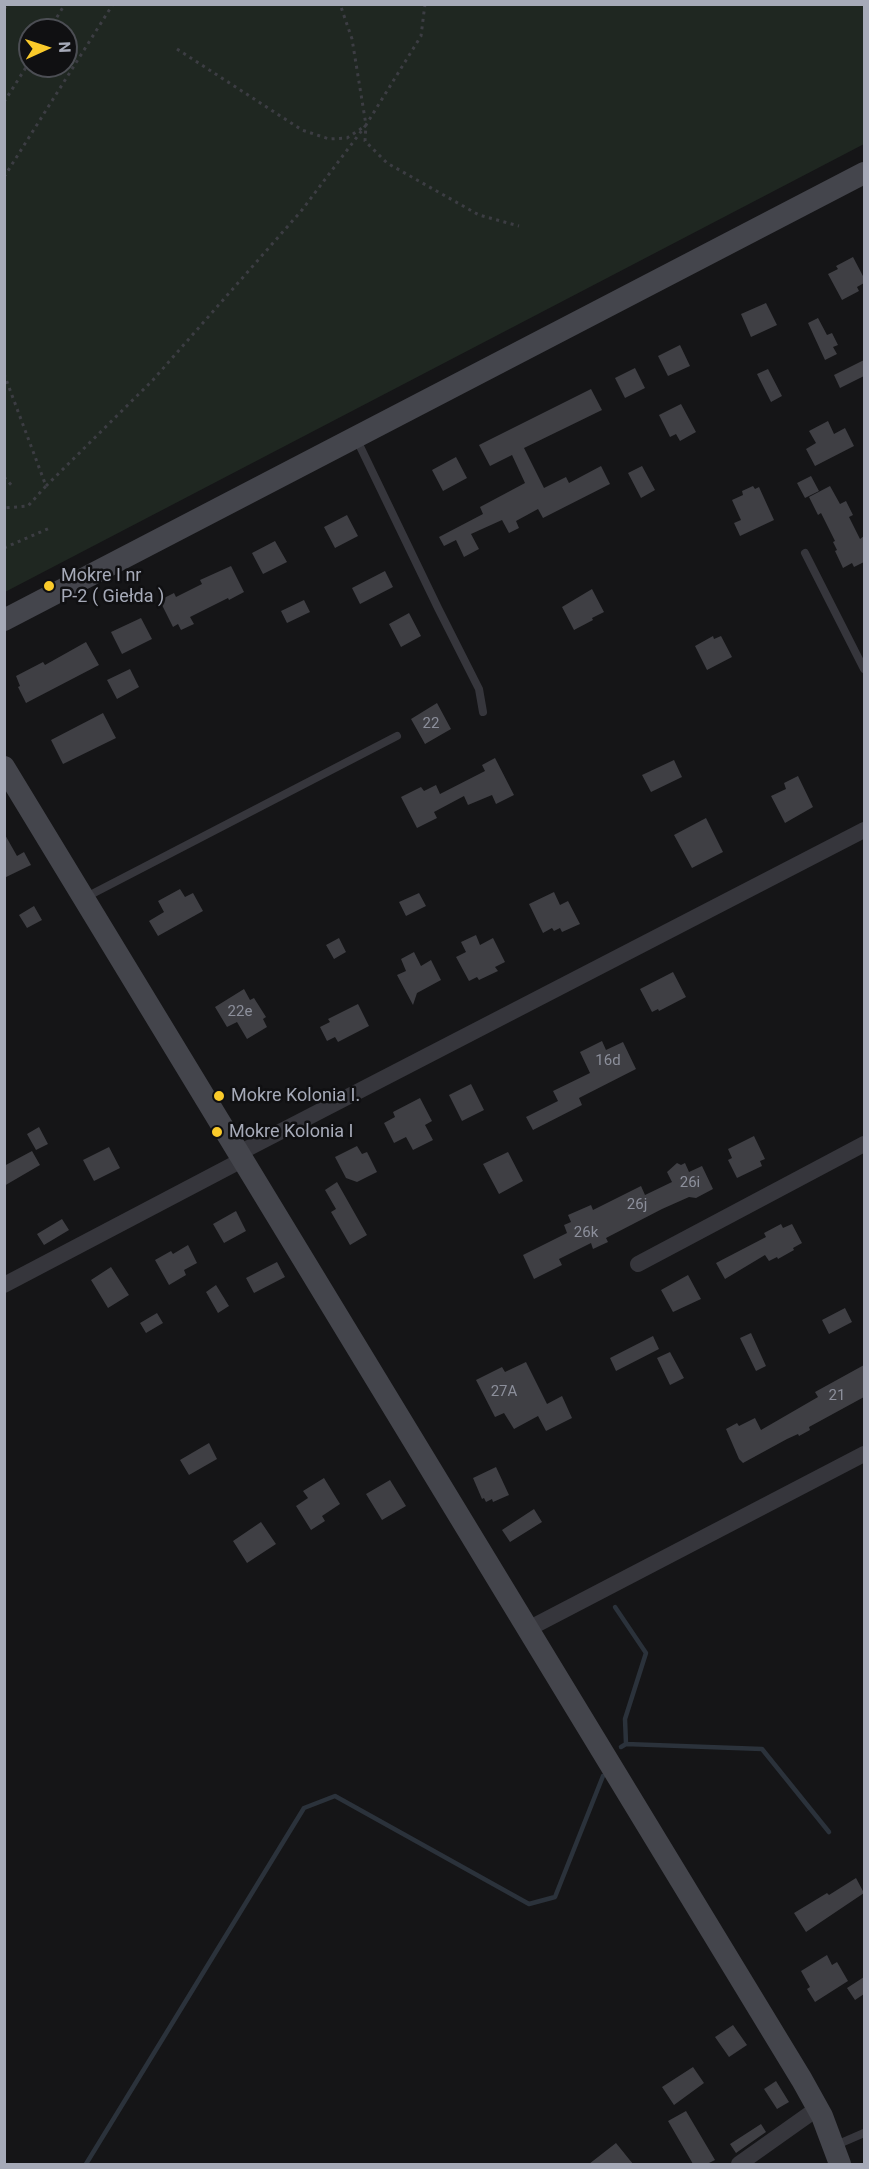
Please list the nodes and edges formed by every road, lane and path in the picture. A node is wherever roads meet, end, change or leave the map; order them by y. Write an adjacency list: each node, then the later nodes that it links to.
1 (8, 4): 6 (path)
2 (65, 4): 7 (path)
3 (113, 4): 13 (path)
4 (340, 4): 11 (path)
5 (425, 4): 11 (path)
6 (4, 9)
7 (57, 18)
8 (177, 49): 11 (path)
9 (19, 78): 10 (path)
10 (4, 102)
11 (366, 125): 14 (path); 18 (path)
12 (864, 173): 16 (street)
13 (4, 177)
14 (519, 226)
15 (4, 374): 18 (path)
16 (356, 438): 24 (street); 26 (lane)
17 (4, 477): 19 (path)
18 (46, 486): 20 (path)
19 (14, 488)
20 (4, 508)
21 (52, 527): 22 (path)
22 (4, 548)
23 (805, 553): 25 (lane)
24 (4, 620)
25 (864, 669)
26 (483, 712)
27 (397, 736): 30 (lane)
28 (4, 767): 30 (street)
29 (864, 830): 32 (street)
30 (85, 901): 32 (street)
31 (864, 1144): 33 (street)
32 (240, 1157): 34 (street); 36 (street)
33 (638, 1264)
34 (4, 1285)
35 (864, 1454): 36 (street)
36 (528, 1629): 37 (street)
37 (818, 2108): 39 (street); 40 (street)
38 (864, 2133): 39 (lane)
39 (837, 2155)
40 (738, 2164)

